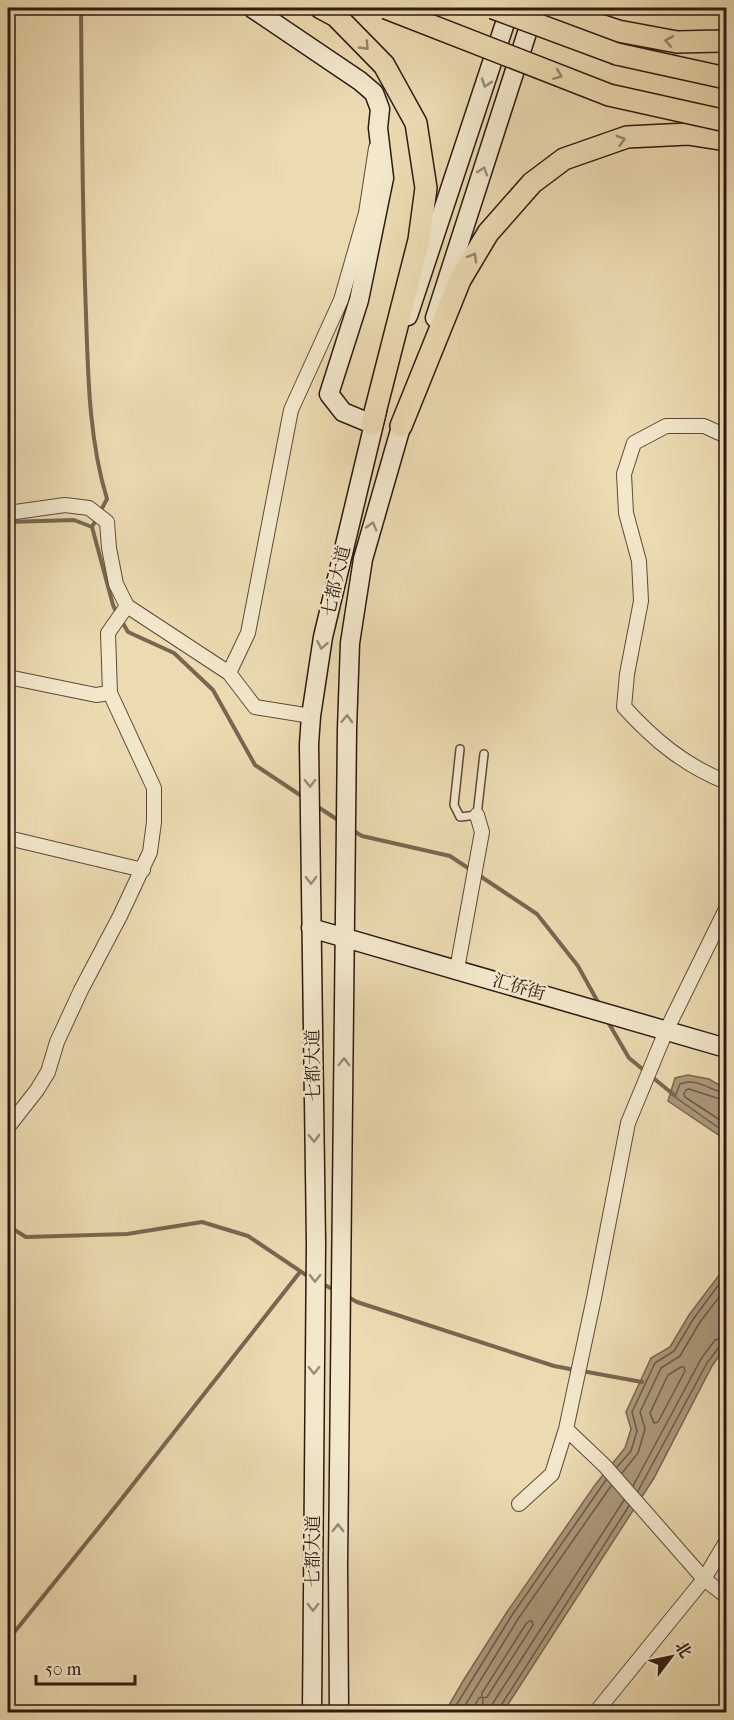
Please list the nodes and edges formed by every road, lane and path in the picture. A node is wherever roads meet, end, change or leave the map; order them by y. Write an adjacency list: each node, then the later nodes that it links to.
1 (252, 8): 11 (main road)
2 (321, 8): 13 (main road, one-way to 13)
3 (386, 8): 10 (main road, one-way to 10, bridge)
4 (493, 8): 9 (main road, bridge)
5 (510, 8): 13 (main road, 七都大道, one-way to 13)
6 (535, 8): 14 (main road, 七都大道, one-way to 6)
7 (548, 8): 8 (main road, one-way to 7)
8 (726, 39)
9 (726, 78)
10 (726, 121)
11 (378, 128): 13 (main road); 18 (street)
12 (726, 141): 14 (main road, one-way to 12)
13 (372, 424): 21 (main road, 七都大道, one-way to 21)
14 (400, 426): 30 (main road, 七都大道, one-way to 14)
15 (726, 436): 24 (street)
16 (8, 513): 17 (street)
17 (125, 609): 18 (street); 20 (street)
18 (229, 673): 21 (street)
19 (8, 677): 20 (street)
20 (110, 693): 27 (street)
21 (311, 716): 29 (main road, 七都大道, one-way to 29)
22 (460, 749): 25 (lane)
23 (484, 754): 25 (lane)
24 (726, 782)
25 (477, 815): 31 (street)
26 (8, 838): 27 (street)
27 (143, 870): 34 (street)
28 (726, 909): 32 (street)
29 (311, 928): 30 (main road, 汇侨街); 40 (main road, 七都大道, one-way to 40)
30 (345, 937): 31 (main road, 汇侨街); 41 (main road, 七都大道, one-way to 30)
31 (457, 969): 32 (main road, 汇侨街)
32 (666, 1031): 33 (main road, 汇侨街); 35 (street)
33 (726, 1048)
34 (8, 1127)
35 (566, 1428): 36 (street); 38 (street)
36 (519, 1504)
37 (726, 1542): 38 (street)
38 (704, 1579): 39 (street); 42 (street)
39 (726, 1596)
40 (312, 1713)
41 (339, 1713)
42 (596, 1713)

